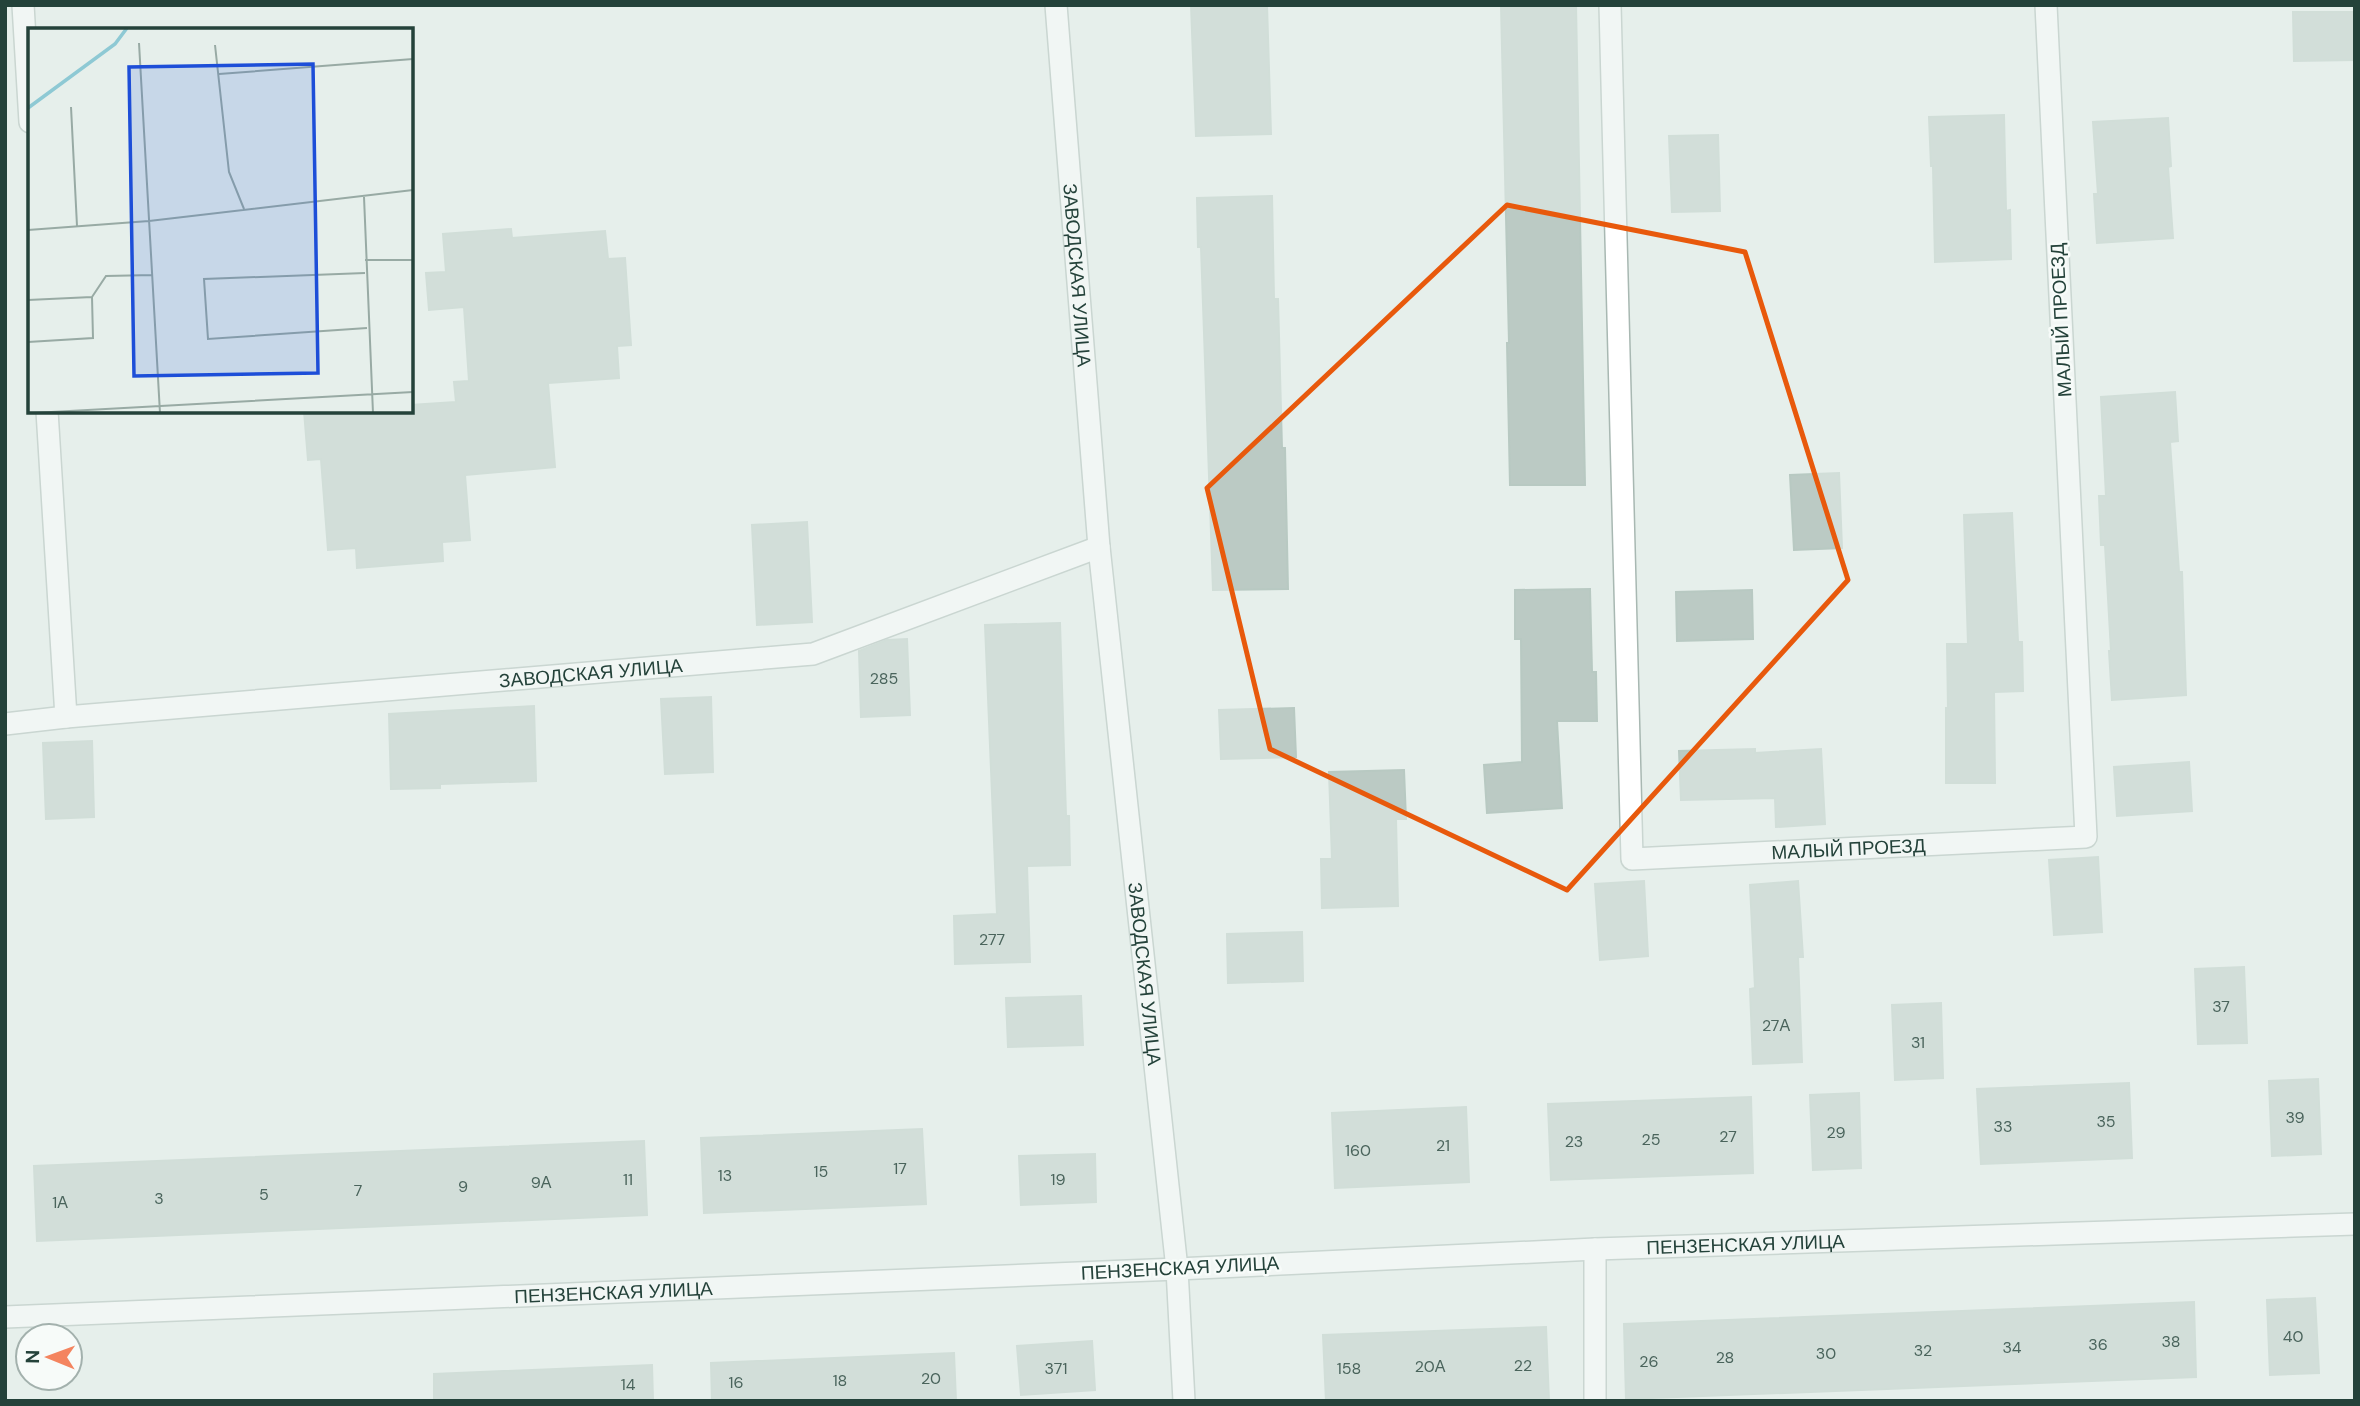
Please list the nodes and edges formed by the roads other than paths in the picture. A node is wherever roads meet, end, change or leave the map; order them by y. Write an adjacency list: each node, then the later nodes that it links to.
1 (23, 5): 5 (street)
2 (1056, 5): 7 (street, ЗАВОДСКАЯ УЛИЦА)
3 (1610, 5): 4 (street, МАЛЫЙ ПРОЕЗД)
4 (2046, 5)
5 (28, 89)
6 (47, 413): 8 (street)
7 (1099, 547): 8 (street, ЗАВОДСКАЯ УЛИЦА); 12 (street, ЗАВОДСКАЯ УЛИЦА)
8 (66, 717): 9 (street, ЗАВОДСКАЯ УЛИЦА)
9 (5, 724)
10 (2355, 1224): 11 (street, ПЕНЗЕНСКАЯ УЛИЦА)
11 (1595, 1249): 12 (street, ПЕНЗЕНСКАЯ УЛИЦА); 15 (street)
12 (1177, 1269): 13 (street, ПЕНЗЕНСКАЯ УЛИЦА); 14 (street, ЗАВОДСКАЯ УЛИЦА)
13 (5, 1317)
14 (1184, 1401)
15 (1595, 1401)

